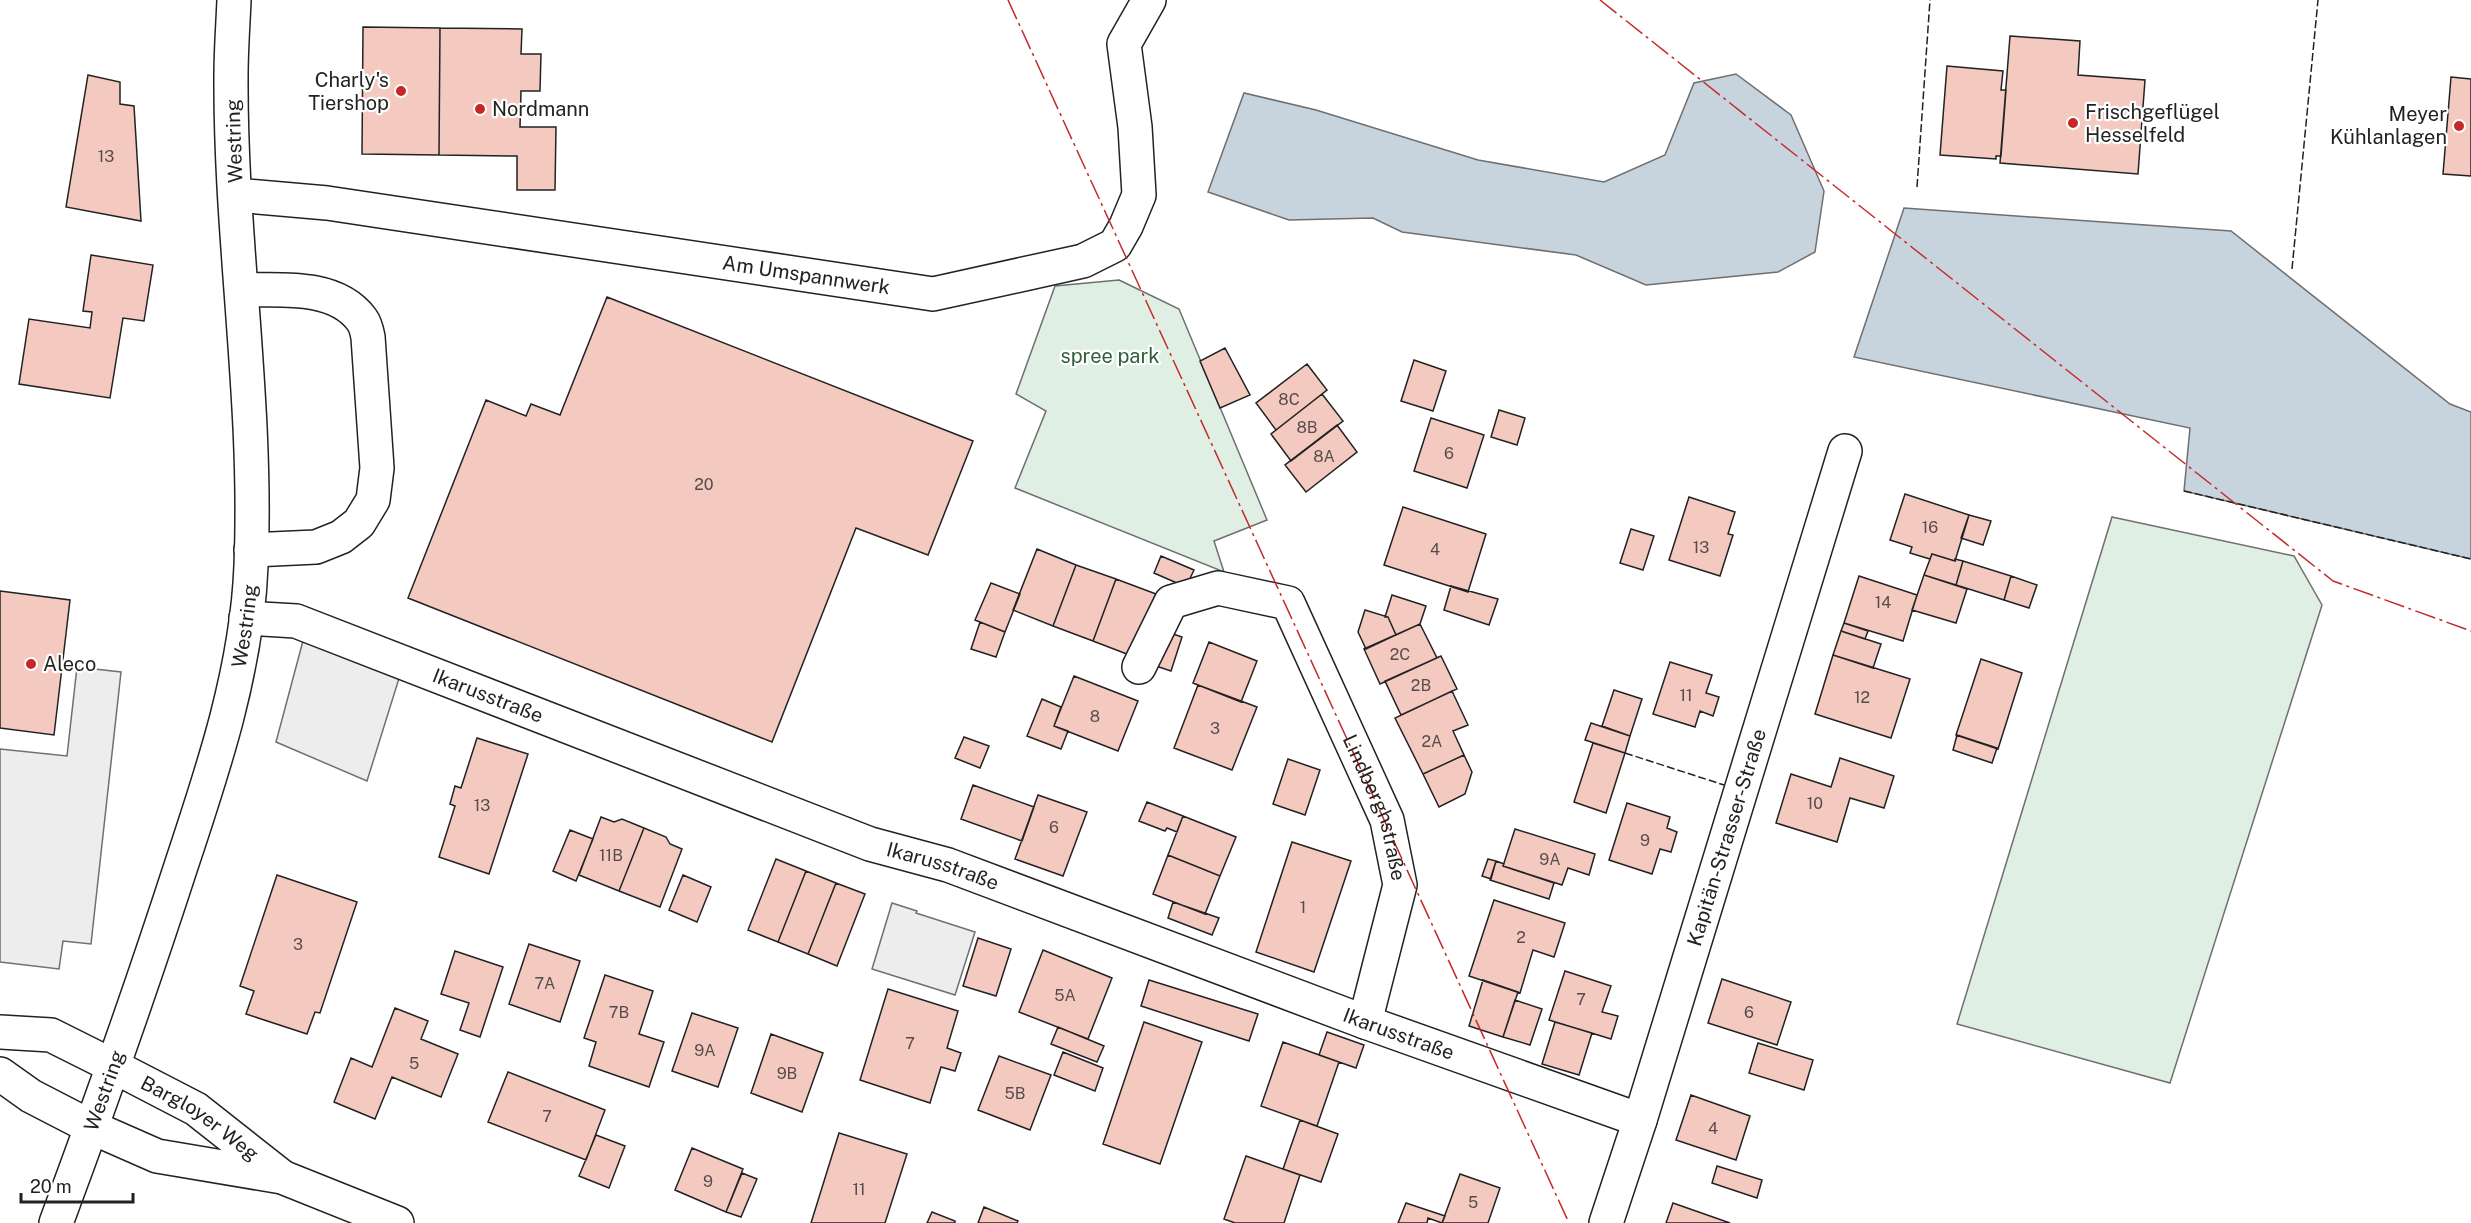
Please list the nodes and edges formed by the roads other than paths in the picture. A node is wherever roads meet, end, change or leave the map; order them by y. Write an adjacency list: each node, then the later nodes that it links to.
1 (234, 0): 3 (street, Westring)
2 (1149, 0): 3 (street, Am Umspannwerk)
3 (236, 195): 4 (street, Westring)
4 (242, 290): 6 (street, Westring); 6 (street)
5 (1845, 451): 13 (street, Kapitän-Strasser-Straße)
6 (250, 550): 7 (street, Westring)
7 (246, 618): 9 (street, Ikarusstraße); 11 (street, Westring)
8 (1139, 667): 9 (street, Lindberghstraße)
9 (1365, 1022): 13 (street, Ikarusstraße)
10 (0, 1032): 11 (street, Bargloyer Weg)
11 (113, 1066): 14 (street, Westring); 15 (street, Bargloyer Weg)
12 (0, 1074): 14 (street, Bargloyer Weg)
13 (1640, 1120): 18 (street, Kapitän-Strasser-Straße)
14 (91, 1127): 15 (street, Bargloyer Weg); 16 (street, Westring)
15 (282, 1177): 17 (street, Bargloyer Weg)
16 (56, 1223)
17 (397, 1223)
18 (1606, 1223)

